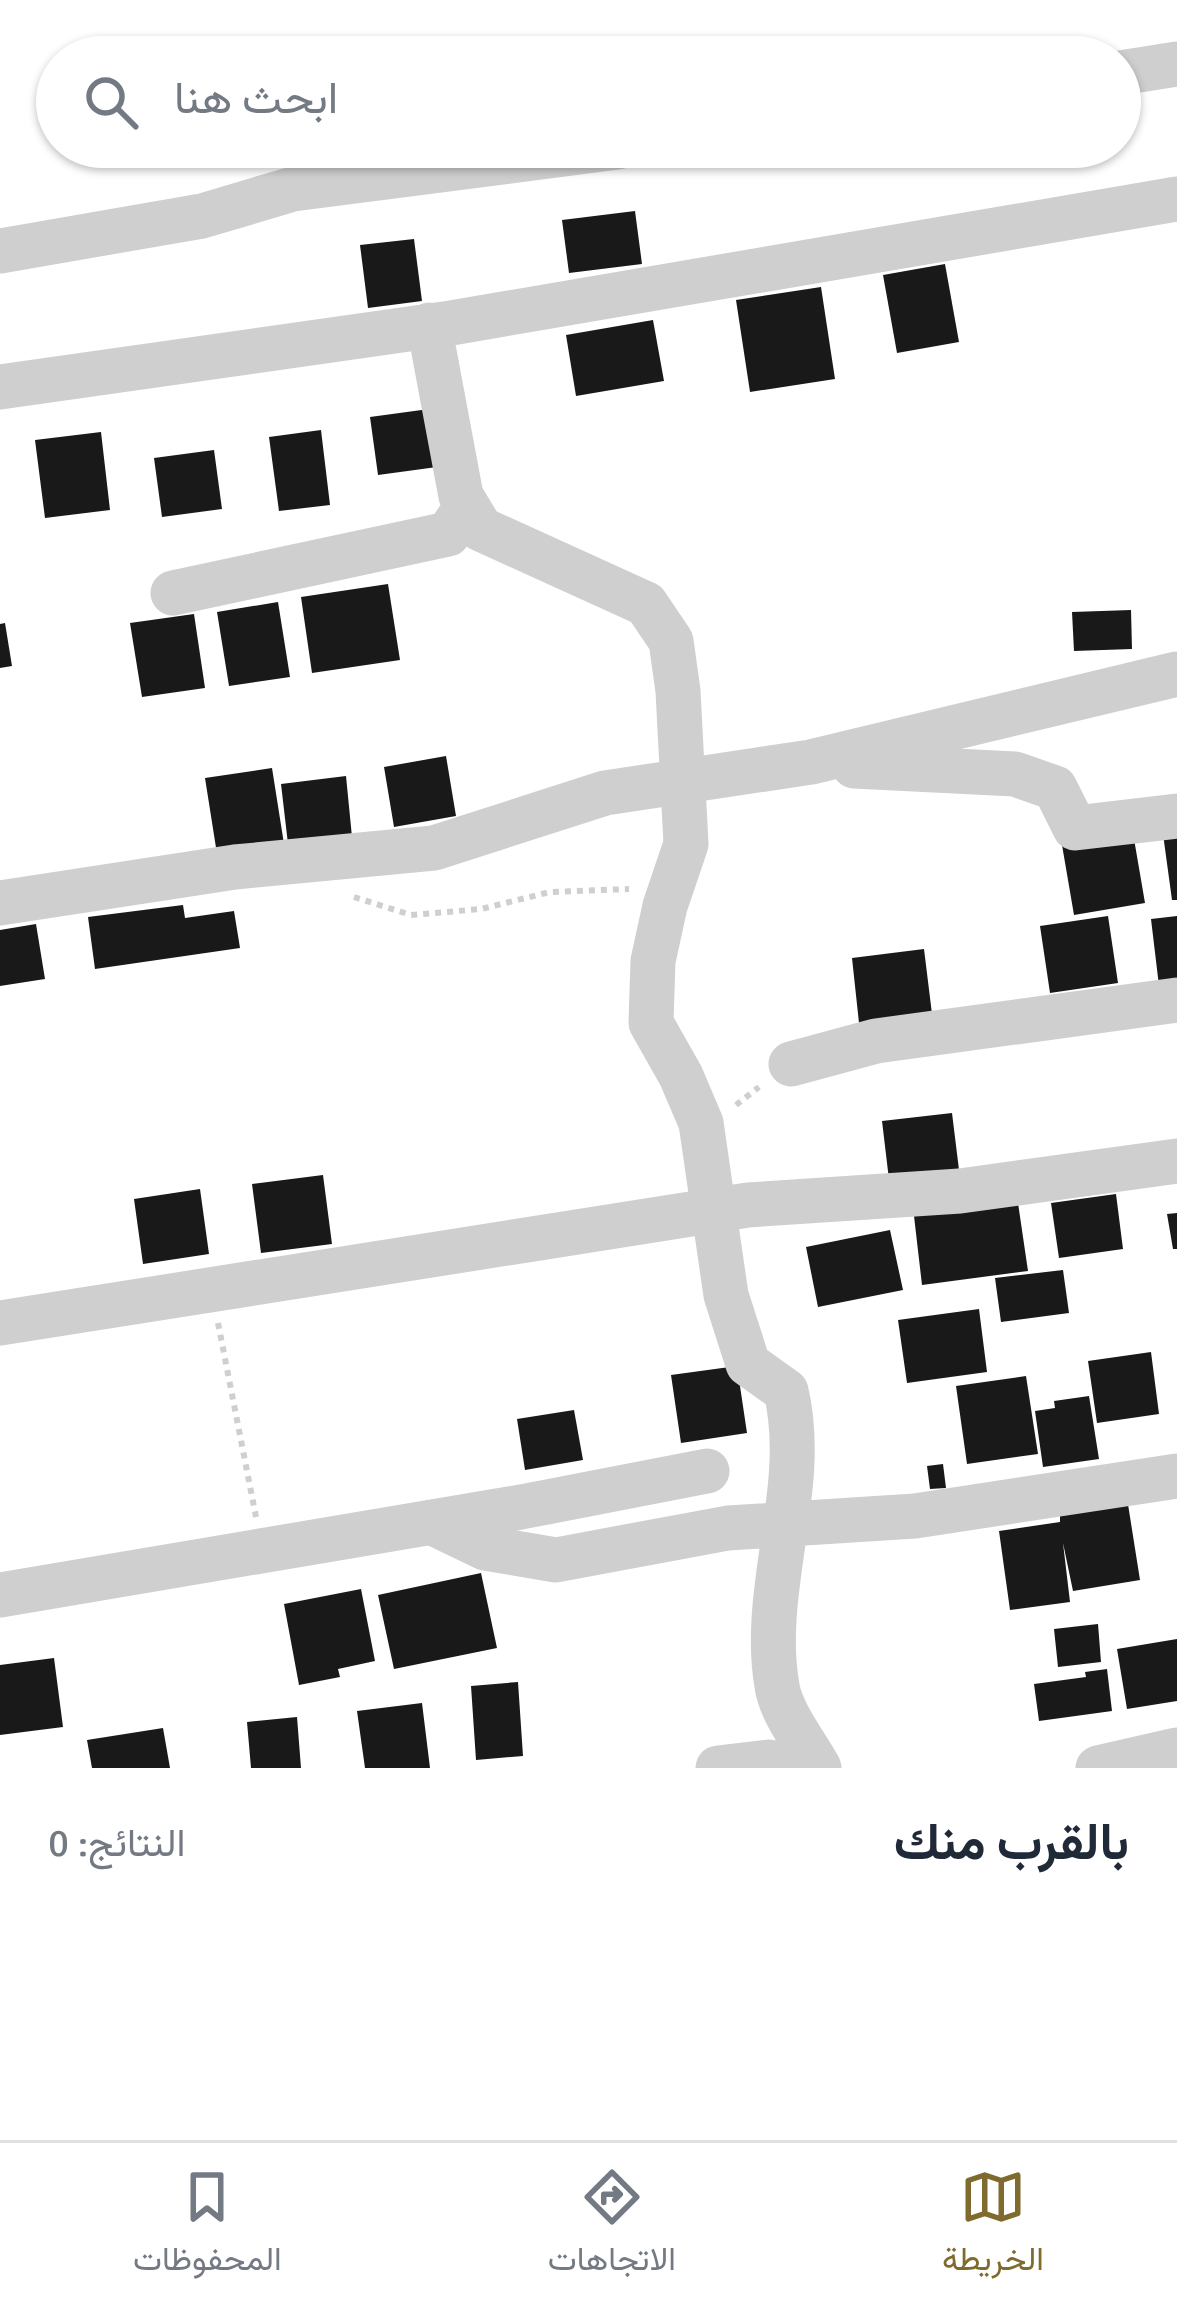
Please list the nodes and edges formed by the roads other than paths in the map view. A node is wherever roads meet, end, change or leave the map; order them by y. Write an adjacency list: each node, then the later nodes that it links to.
1 (1177, 64): 2 (street)
2 (1141, 70)
3 (456, 168): 5 (street)
4 (1177, 199): 6 (street)
5 (0, 250)
6 (429, 325): 7 (street); 8 (street)
7 (0, 387)
8 (467, 506): 9 (street); 12 (street)
9 (173, 593)
10 (1177, 674): 11 (street)
11 (812, 762): 12 (street); 13 (street)
12 (683, 781): 14 (street); 18 (street)
13 (1177, 816)
14 (0, 903)
15 (1177, 1000): 16 (street)
16 (791, 1064)
17 (1177, 1160): 18 (street)
18 (714, 1210): 19 (street); 23 (street)
19 (0, 1323)
20 (707, 1472): 22 (street)
21 (1177, 1476): 23 (street)
22 (431, 1522): 23 (street); 24 (street)
23 (786, 1524): 28 (street)
24 (0, 1595)
25 (1177, 1750): 29 (street)
26 (718, 1768): 27 (street)
27 (800, 1768)
28 (819, 1768)
29 (1098, 1768)

